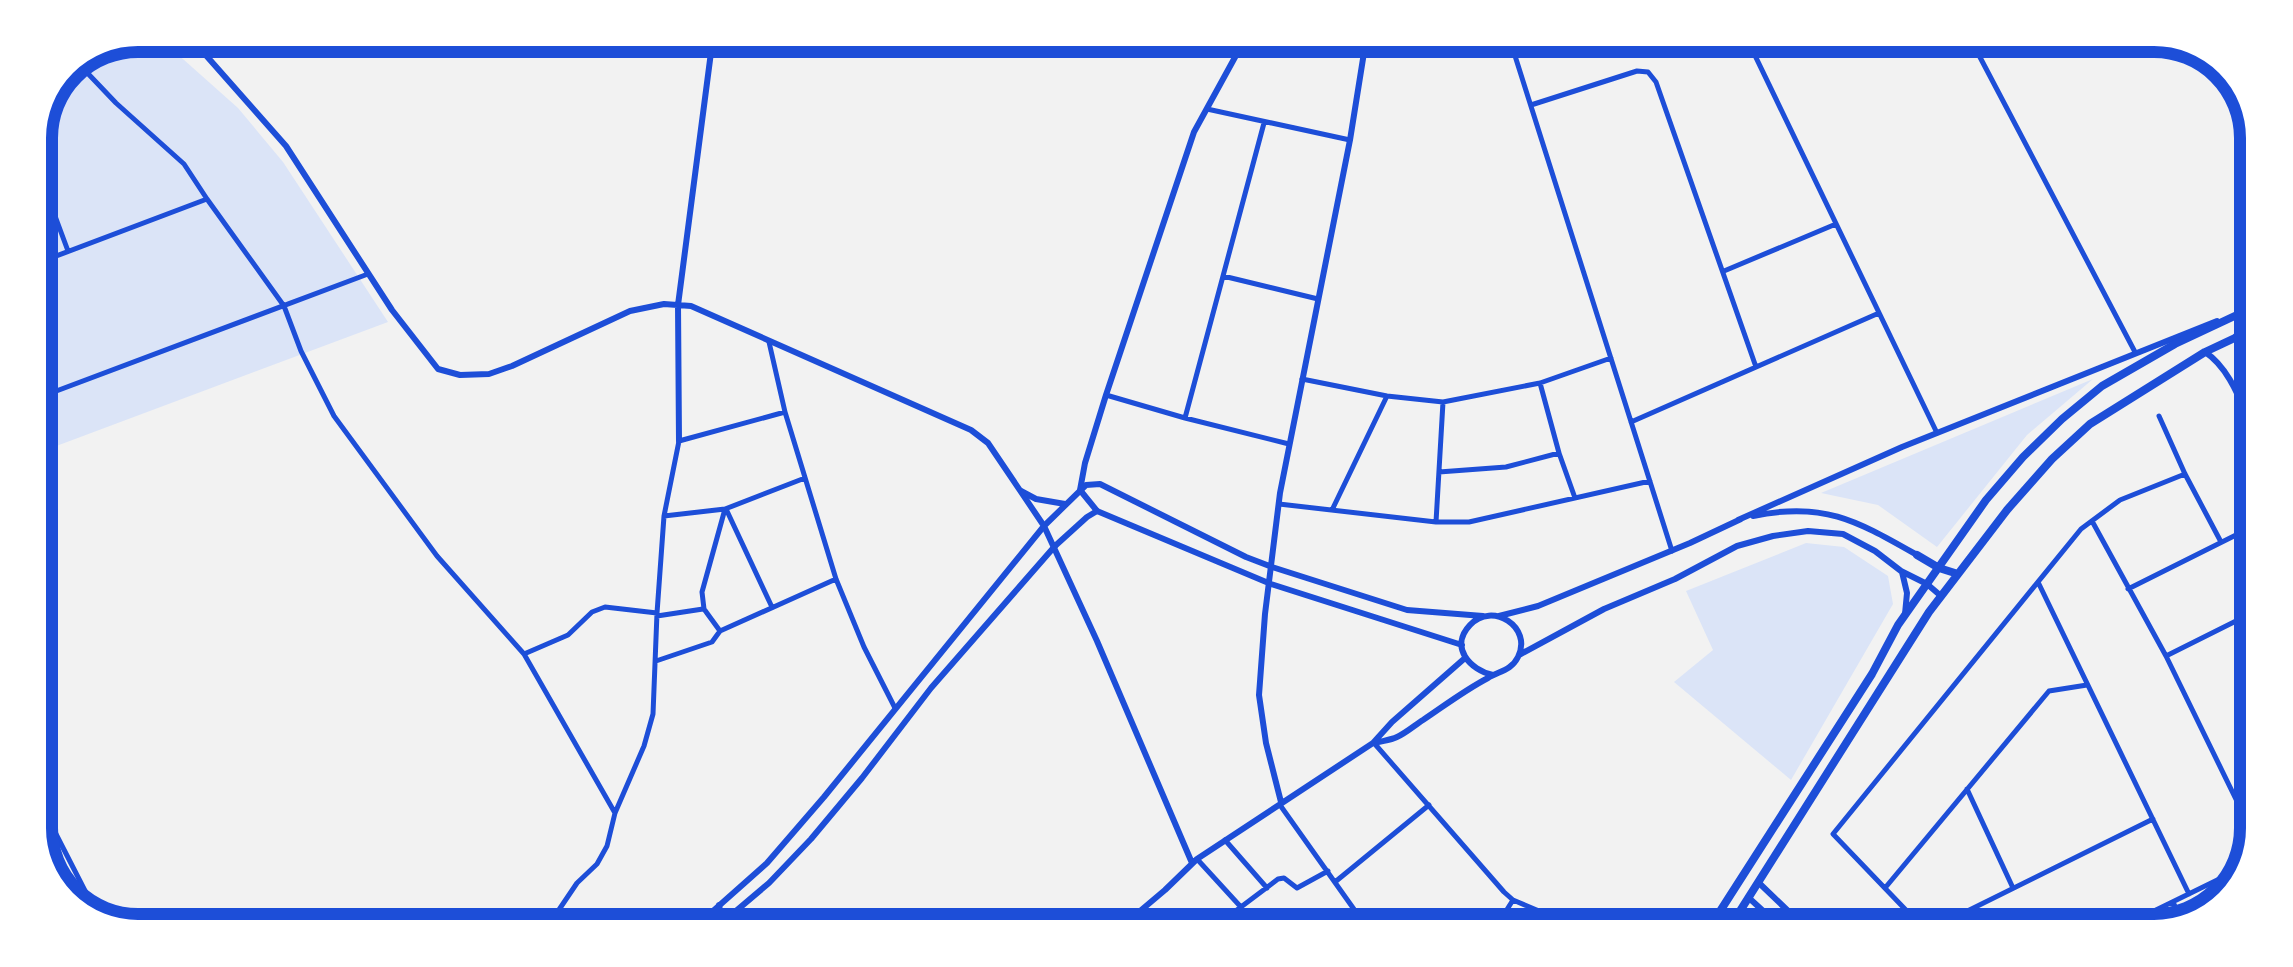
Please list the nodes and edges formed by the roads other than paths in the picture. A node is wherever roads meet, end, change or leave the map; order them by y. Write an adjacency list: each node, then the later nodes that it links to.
1 (203, 52): 21 (main road)
2 (711, 52): 24 (main road)
3 (1239, 52): 12 (main road)
4 (1353, 52): 9 (street)
5 (1364, 52): 9 (main road)
6 (1514, 52): 11 (street)
7 (1753, 52): 17 (street)
8 (1977, 52): 33 (street)
9 (1363, 56): 14 (main road)
10 (86, 71): 15 (street)
11 (1531, 105): 20 (street); 35 (street)
12 (1206, 109): 13 (street); 40 (main road)
13 (1264, 124): 14 (street); 22 (street)
14 (1350, 140): 23 (main road)
15 (207, 199): 18 (street); 25 (street)
16 (53, 211): 18 (street)
17 (1836, 224): 20 (street); 27 (street)
18 (68, 251): 19 (street)
19 (53, 257)
20 (1722, 271): 36 (street)
21 (368, 274): 24 (main road); 25 (street)
22 (1222, 276): 23 (street); 46 (street)
23 (1318, 299): 37 (main road)
24 (678, 305): 31 (main road); 49 (main road)
25 (284, 306): 39 (street); 94 (street)
26 (2240, 312): 33 (main road)
27 (1879, 313): 36 (street); 48 (street)
28 (2240, 314): 75 (main road)
29 (2240, 334): 30 (main road)
30 (2236, 336): 32 (main road); 34 (main road)
31 (769, 342): 44 (street); 57 (main road)
32 (2240, 350)
33 (2135, 352): 48 (main road)
34 (2206, 352): 43 (main road); 77 (main road)
35 (1611, 358): 38 (street); 47 (street)
36 (1756, 367): 47 (street)
37 (1301, 379): 41 (street); 50 (main road)
38 (1540, 382): 42 (street); 51 (street)
39 (53, 391)
40 (1106, 395): 46 (street); 56 (main road)
41 (1387, 396): 42 (street); 62 (street)
42 (1443, 402): 52 (street)
43 (2240, 403)
44 (785, 412): 49 (street); 54 (street)
45 (2159, 416): 53 (street)
46 (1185, 418): 50 (street)
47 (1631, 422): 55 (street)
48 (1937, 433): 65 (main road)
49 (679, 441): 64 (street)
50 (1289, 444): 60 (main road)
51 (1558, 453): 52 (street); 58 (street)
52 (1439, 472): 67 (street)
53 (2185, 474): 66 (street); 70 (street)
54 (805, 478): 61 (street); 78 (street)
55 (1650, 481): 58 (street); 72 (street)
56 (1080, 490): 59 (main road); 63 (main road); 74 (main road)
57 (1022, 491): 59 (main road); 68 (main road)
58 (1574, 498): 67 (street)
59 (1066, 504): 68 (main road)
60 (1279, 504): 62 (street); 74 (main road)
61 (725, 509): 64 (street); 84 (street); 85 (street)
62 (1332, 510): 67 (street)
63 (1097, 511): 71 (main road); 80 (main road)
64 (664, 516): 86 (street)
65 (1738, 520): 72 (main road); 73 (main road)
66 (2092, 521): 79 (street); 82 (street)
67 (1436, 522)
68 (1044, 526): 71 (main road); 101 (main road)
69 (2240, 533): 70 (street)
70 (2221, 542): 82 (street)
71 (1055, 546): 111 (main road); 131 (main road)
72 (1672, 550): 88 (main road)
73 (1917, 555): 75 (main road)
74 (1272, 566): 80 (main road); 87 (main road)
75 (1939, 568): 77 (main road); 81 (main road)
76 (1901, 571): 81 (main road); 91 (main road); 95 (main road)
77 (1958, 574): 83 (main road)
78 (836, 579): 84 (street); 101 (street)
79 (2038, 582): 100 (street); 117 (street)
80 (1270, 584): 93 (main road); 104 (main road)
81 (1927, 584): 83 (main road); 91 (main road)
82 (2128, 589): 96 (street)
83 (1941, 596): 115 (main road)
84 (772, 606): 92 (street)
85 (704, 608): 86 (street); 92 (street)
86 (657, 614): 94 (street); 98 (street)
87 (1483, 616): 88 (main road); 93 (main road)
88 (1498, 616): 95 (main road)
89 (2238, 620): 90 (street); 96 (street)
90 (2240, 624)
91 (1898, 625): 139 (main road)
92 (720, 631): 98 (street)
93 (1462, 645): 97 (main road)
94 (524, 654): 107 (street)
95 (1520, 656): 99 (main road)
96 (2166, 656): 106 (street)
97 (1465, 658): 99 (main road); 102 (main road)
98 (656, 662): 107 (street)
99 (1493, 674): 102 (main road)
100 (2087, 685): 103 (street); 108 (street)
101 (896, 708): 124 (main road)
102 (1374, 743): 104 (main road); 105 (street)
103 (1967, 788): 117 (street); 118 (street)
104 (1280, 802): 110 (main road); 112 (street)
105 (1429, 804): 114 (street); 122 (street)
106 (2240, 807)
107 (615, 813): 128 (street)
108 (2152, 819): 118 (street); 119 (street)
109 (53, 828): 121 (street)
110 (1226, 840): 111 (main road); 116 (street)
111 (1194, 861): 125 (street); 132 (main road)
112 (1328, 871): 114 (street); 116 (street)
113 (2225, 876): 119 (street)
114 (1334, 882): 126 (street)
115 (1758, 882): 120 (main road); 142 (main road)
116 (1267, 888): 125 (street)
117 (1884, 888): 143 (street)
118 (2013, 888): 144 (street)
119 (2189, 894): 123 (street)
120 (1748, 898): 140 (main road); 141 (main road)
121 (89, 899)
122 (1513, 900): 137 (street); 138 (street)
123 (2173, 902): 127 (street); 145 (street)
124 (719, 906): 129 (main road); 130 (main road)
125 (1242, 907): 133 (street); 134 (street)
126 (1354, 910): 135 (street); 136 (street)
127 (2178, 912)
128 (556, 914)
129 (712, 914)
130 (720, 914)
131 (734, 914)
132 (1141, 914)
133 (1232, 914)
134 (1248, 914)
135 (1346, 914)
136 (1357, 914)
137 (1504, 914)
138 (1546, 914)
139 (1718, 914)
140 (1738, 914)
141 (1766, 914)
142 (1791, 914)
143 (1909, 914)
144 (1960, 914)
145 (2148, 914)

